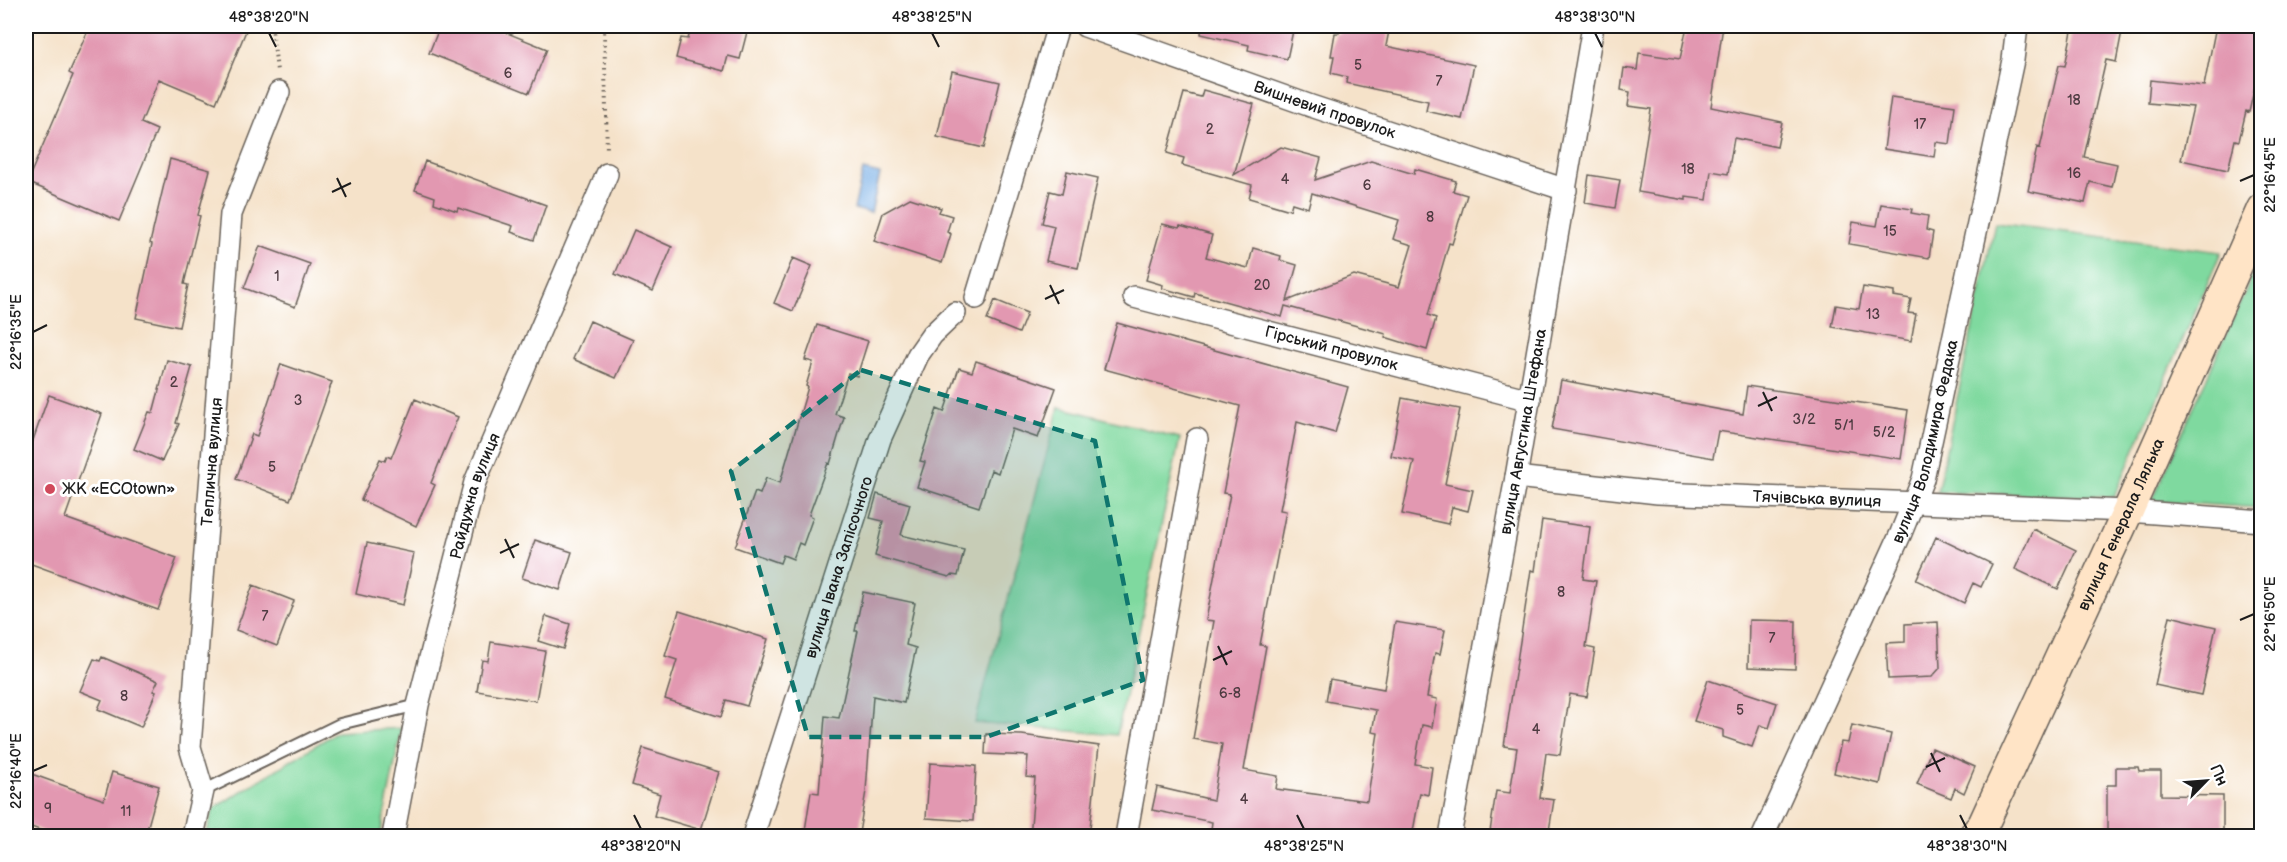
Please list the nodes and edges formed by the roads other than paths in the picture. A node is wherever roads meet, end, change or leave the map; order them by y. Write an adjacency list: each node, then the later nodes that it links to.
1 (1058, 26): 10 (street)
2 (1085, 26): 7 (street, Вишневий провулок)
3 (1593, 26): 7 (street, вулиця Августина Штефана)
4 (2017, 26): 15 (street, вулиця Володимира Федака)
5 (279, 92): 19 (street, Теплична вулиця)
6 (607, 174): 18 (street, Райдужна вулиця)
7 (1566, 190): 12 (street, вулиця Августина Штефана)
8 (2262, 209): 16 (street, вулиця Генерала Лялька)
9 (1134, 297): 12 (street, Гірський провулок)
10 (976, 298)
11 (955, 313): 22 (street, вулиця Івана Запісочного)
12 (1530, 400): 14 (street, вулиця Августина Штефана)
13 (1197, 439): 23 (street)
14 (1516, 477): 15 (street, Тячівська вулиця); 24 (street, вулиця Августина Штефана)
15 (1913, 503): 16 (street, Тячівська вулиця); 25 (street, вулиця Володимира Федака)
16 (2128, 511): 17 (street, Тячівська вулиця); 26 (street, вулиця Генерала Лялька)
17 (2262, 521)
18 (418, 705): 19 (lane); 21 (street, Райдужна вулиця)
19 (203, 791): 20 (street, Теплична вулиця)
20 (193, 837)
21 (393, 837)
22 (753, 837)
23 (1126, 837)
24 (1450, 837)
25 (1763, 837)
26 (1974, 837)

